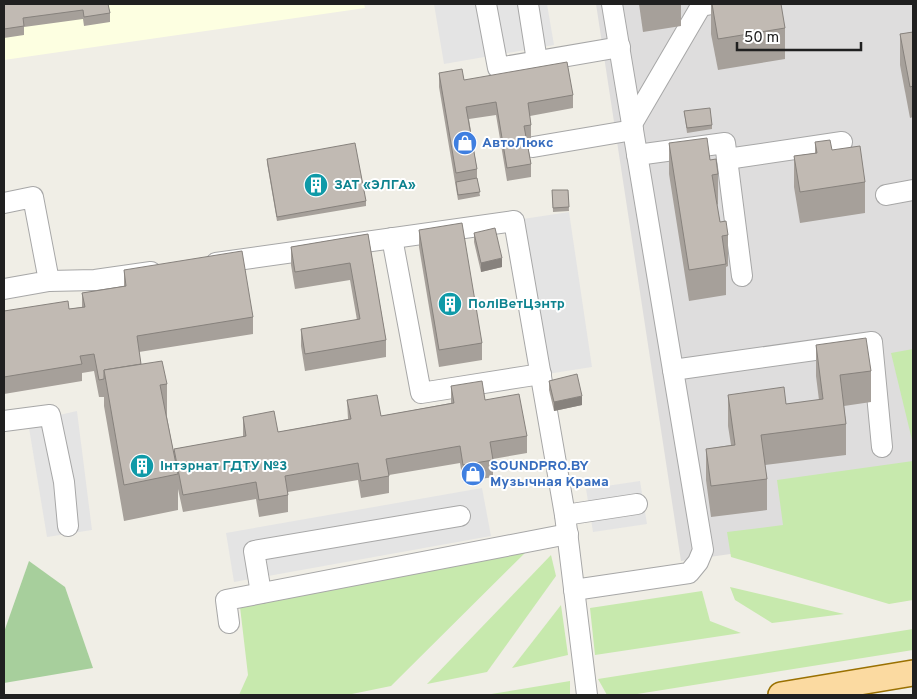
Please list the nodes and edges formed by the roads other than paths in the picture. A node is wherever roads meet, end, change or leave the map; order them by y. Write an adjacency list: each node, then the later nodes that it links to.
1 (486, 4): 6 (street)
2 (528, 4): 6 (street)
3 (612, 4): 5 (street)
4 (705, 4): 7 (street)
5 (620, 47): 6 (street); 7 (street)
6 (537, 61)
7 (633, 127): 9 (street); 10 (street)
8 (842, 142): 11 (street)
9 (533, 147)
10 (638, 155): 11 (street); 21 (street)
11 (727, 159): 18 (street)
12 (913, 190): 13 (street)
13 (886, 195)
14 (4, 202): 19 (street)
15 (392, 238): 16 (street); 22 (street); 22 (street)
16 (194, 266)
17 (174, 268): 19 (street)
18 (742, 276)
19 (49, 280): 20 (street)
20 (4, 289)
21 (673, 370): 24 (street); 29 (street)
22 (541, 374): 27 (street)
23 (4, 421): 28 (street)
24 (882, 447)
25 (637, 504): 27 (street)
26 (460, 516): 30 (street)
27 (567, 524): 29 (street); 30 (street)
28 (68, 526)
29 (574, 590): 33 (street)
30 (261, 593): 31 (street)
31 (229, 623)
32 (913, 674): 34 (main road)
33 (587, 695)
34 (780, 695)

